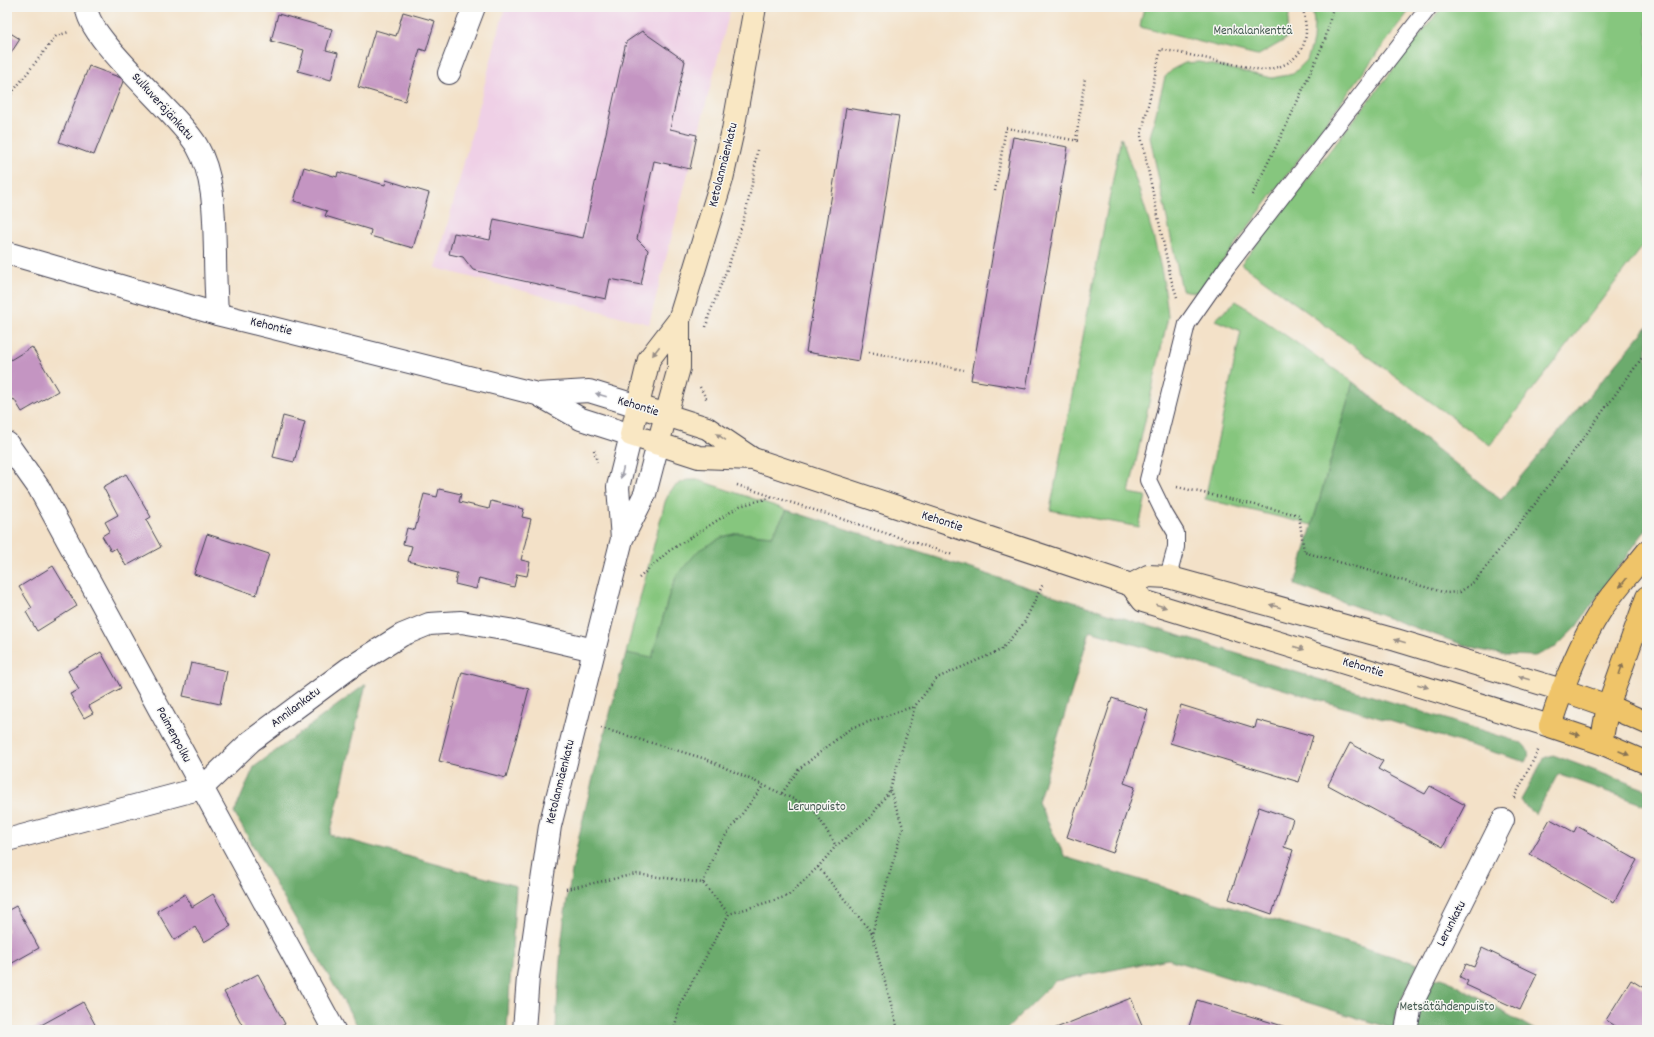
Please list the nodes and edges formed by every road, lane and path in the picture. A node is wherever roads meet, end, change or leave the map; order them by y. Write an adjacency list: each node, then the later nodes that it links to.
1 (474, 7): 7 (street)
2 (755, 7): 15 (main road, Ketolanmäenkatu)
3 (1303, 7): 16 (path)
4 (1333, 7): 12 (path)
5 (1435, 8): 16 (lane)
6 (90, 16): 9 (path); 14 (street, Sulkuveräjänkatu)
7 (449, 73)
8 (1085, 78): 11 (path)
9 (7, 105)
10 (757, 148): 17 (path)
11 (995, 191)
12 (1251, 200)
13 (7, 253): 14 (street, Kehontie)
14 (217, 314): 22 (street, Kehontie)
15 (679, 320): 23 (main road, Ketolanmäenkatu, one-way to 23); 24 (main road, Ketolanmäenkatu)
16 (1187, 324): 30 (lane)
17 (706, 330)
18 (1647, 351): 30 (path)
19 (869, 352): 20 (path)
20 (964, 370)
21 (698, 380): 25 (path)
22 (537, 394): 23 (street, Kehontie, one-way to 22); 26 (street, Kehontie)
23 (638, 406): 24 (main road, Kehontie); 26 (main road, Ketolanmäenkatu)
24 (666, 415): 25 (main road, Kehontie); 28 (main road, Ketolanmäenkatu)
25 (708, 428): 29 (main road, Kehontie, one-way to 25)
26 (631, 435): 28 (main road, Kehontie); 32 (street, Ketolanmäenkatu, one-way to 32)
27 (7, 443): 49 (street, Paimenpolku)
28 (658, 444): 29 (main road, Kehontie); 32 (street, Ketolanmäenkatu)
29 (753, 459): 37 (main road, Kehontie)
30 (1148, 480): 34 (lane)
31 (774, 497): 35 (path)
32 (622, 539): 39 (street, Ketolanmäenkatu)
33 (1647, 552): 40 (main road, one-way to 40)
34 (1168, 577): 37 (main road); 40 (main road, one-way to 34)
35 (638, 579)
36 (1043, 584): 41 (path)
37 (1131, 585): 45 (main road, Kehontie, one-way to 45)
38 (1647, 597): 42 (main road, one-way to 38)
39 (594, 650): 49 (street, Annilankatu); 61 (street, Ketolanmäenkatu)
40 (1562, 690): 42 (main road); 45 (main road)
41 (915, 706): 50 (path); 51 (path)
42 (1608, 706): 43 (main road); 46 (main road)
43 (1647, 723)
44 (599, 727): 48 (path)
45 (1546, 734): 46 (main road, Kehontie, one-way to 46); 52 (path)
46 (1601, 743): 47 (main road, Kehontie, one-way to 47)
47 (1647, 763)
48 (763, 786): 51 (path); 56 (path)
49 (202, 788): 53 (street, Annilankatu); 60 (street, Paimenpolku)
50 (890, 790): 54 (path); 59 (path)
51 (782, 793): 54 (path)
52 (1503, 820): 64 (street, Lerunkatu)
53 (7, 840)
54 (836, 846): 55 (path)
55 (818, 867): 58 (path); 59 (path)
56 (703, 883): 57 (path); 58 (path)
57 (559, 891)
58 (729, 914): 62 (path)
59 (872, 934): 63 (path)
60 (334, 1030)
61 (524, 1030)
62 (674, 1030)
63 (898, 1030)
64 (1406, 1030)

